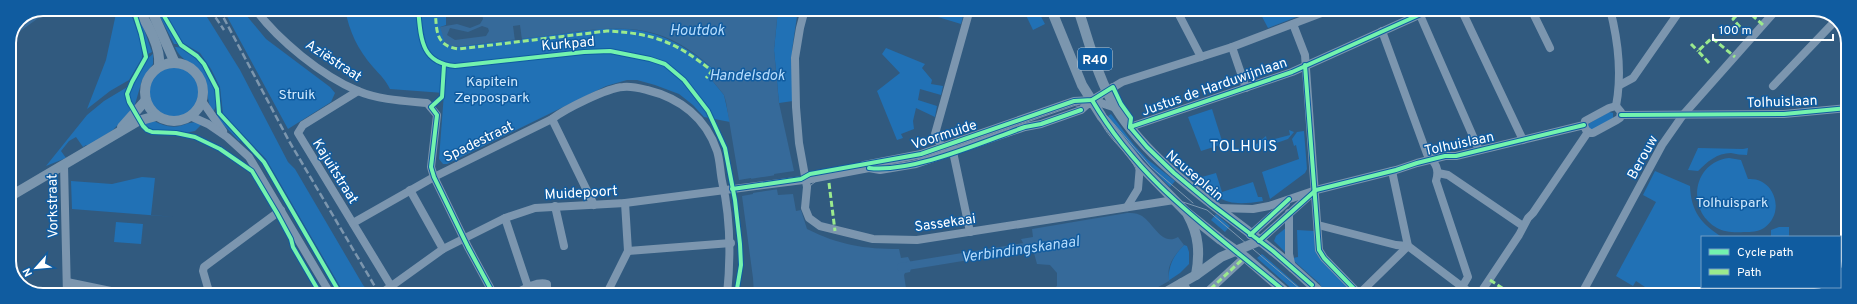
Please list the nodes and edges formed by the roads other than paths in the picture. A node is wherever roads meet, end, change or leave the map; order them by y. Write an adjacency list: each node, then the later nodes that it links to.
1 (141, 16): 25 (main road)
2 (154, 16): 23 (main road)
3 (261, 16): 30 (street, Aziëstraat)
4 (803, 16): 57 (street, Sassekaai)
5 (968, 16): 48 (street)
6 (1054, 16): 32 (main road, R40)
7 (1081, 16): 29 (main road, R40)
8 (1180, 16): 22 (street)
9 (1314, 16): 17 (street)
10 (1418, 16): 19 (street, Justus de Harduwijnlaan)
11 (1420, 16): 50 (street)
12 (1463, 16): 47 (street)
13 (1534, 16): 21 (street)
14 (1611, 16): 26 (street)
15 (1676, 16): 26 (street)
16 (1771, 16): 38 (street, Berouw)
17 (1293, 24): 20 (street); 24 (street)
18 (1834, 25): 27 (street)
19 (1382, 31): 24 (street, Justus de Harduwijnlaan); 51 (street)
20 (1232, 47): 22 (street); 28 (street)
21 (1550, 48)
22 (1201, 57): 29 (street)
23 (175, 63): 25 (main road); 33 (main road)
24 (1306, 65): 28 (street, Justus de Harduwijnlaan); 60 (street)
25 (159, 66): 31 (main road)
26 (1620, 85): 34 (street)
27 (1773, 86)
28 (1246, 88): 43 (street, Justus de Harduwijnlaan)
29 (1110, 89): 32 (street); 35 (main road, R40)
30 (358, 91): 56 (street, Aziëstraat); 73 (street, Kajuitstraat)
31 (146, 100): 39 (main road); 45 (main road)
32 (1092, 100): 35 (street); 49 (street, Voormuide); 49 (street, Voormuide); 53 (main road, R40)
33 (202, 101): 40 (main road); 46 (street)
34 (1616, 106): 37 (street); 42 (street, Tolhuislaan)
35 (1116, 108): 43 (main road, Neuseplein / R40)
36 (1841, 109): 38 (street, Tolhuislaan)
37 (1621, 115): 38 (street, Tolhuislaan); 44 (street)
38 (1683, 115): 111 (street, Berouw)
39 (156, 116): 40 (main road); 45 (main road)
40 (190, 116): 46 (street)
41 (552, 120): 56 (street, Spadestraat); 59 (street, Spadestraat); 65 (street)
42 (1584, 125): 44 (street); 47 (street, Tolhuislaan)
43 (1130, 126): 68 (main road, Neuseplein / R40)
44 (1588, 132): 75 (street)
45 (117, 133): 52 (main road)
46 (227, 137): 69 (street)
47 (1523, 140): 50 (street, Tolhuislaan)
48 (942, 147): 49 (street, Voormuide); 57 (street, Voormuide)
49 (952, 148): 57 (street, Voormuide); 76 (street)
50 (1479, 150): 51 (street, Tolhuislaan)
51 (1432, 159): 54 (street, Tolhuislaan); 55 (street)
52 (64, 165): 61 (main road); 89 (street, Vorkstraat)
53 (1140, 165): 63 (main road, R40); 67 (street)
54 (1392, 171): 60 (street, Tolhuislaan); 82 (street)
55 (1438, 173): 75 (street); 94 (street)
56 (434, 177): 58 (street, Spadestraat); 78 (street)
57 (803, 178): 59 (street, Muidepoort); 76 (street, Sassekaai)
58 (410, 190): 73 (street, Spadestraat); 83 (street)
59 (725, 190): 64 (street, Muidepoort); 80 (street, Spadestraat)
60 (1316, 190): 62 (street, Neuseplein); 71 (street, Neuseplein); 74 (street)
61 (16, 193)
62 (1290, 199): 68 (street, Neuseplein); 77 (street, Neuseplein)
63 (1174, 200): 67 (street); 70 (main road, R40)
64 (625, 203): 65 (street, Muidepoort); 85 (street)
65 (594, 205): 66 (street, Muidepoort)
66 (555, 206): 72 (street, Muidepoort); 81 (street)
67 (1127, 207): 76 (street, Sassekaai)
68 (1218, 208): 77 (main road, Neuseplein / R40)
69 (281, 210): 97 (street); 98 (street)
70 (1186, 212): 84 (main road, R40); 88 (main road)
71 (1289, 213): 79 (street, Neuseplein); 87 (street)
72 (505, 218): 78 (street, Muidepoort); 93 (street)
73 (353, 223): 91 (street, Kajuitstraat)
74 (1318, 225): 82 (street); 108 (street)
75 (1523, 226): 110 (street)
76 (970, 232)
77 (1250, 235): 79 (main road, Neuseplein); 84 (main road, Neuseplein)
78 (464, 238): 83 (street, Muidepoort); 100 (street)
79 (1259, 241): 84 (main road, Neuseplein); 87 (main road)
80 (731, 243): 85 (street); 102 (street, Spadestraat)
81 (564, 246)
82 (1408, 246): 94 (street); 109 (street)
83 (443, 249): 91 (street, Muidepoort)
84 (1236, 250): 86 (main road); 88 (main road, Neuseplein)
85 (628, 251): 101 (street)
86 (1245, 257): 105 (street); 106 (main road)
87 (1292, 268): 107 (main road)
88 (1196, 275): 92 (main road, Neuseplein)
89 (67, 282): 95 (street, Vorkstraat); 96 (street)
90 (538, 284): 93 (street)
91 (391, 286): 99 (street, Muidepoort)
92 (1177, 286): 103 (main road, Neuseplein); 104 (main road)
93 (528, 287)
94 (1462, 287)
95 (67, 288)
96 (90, 288)
97 (208, 288)
98 (327, 288)
99 (388, 288)
100 (490, 288)
101 (610, 288)
102 (728, 288)
103 (1173, 288)
104 (1180, 288)
105 (1212, 288)
106 (1281, 288)
107 (1315, 288)
108 (1353, 288)
109 (1365, 288)
110 (1484, 288)
111 (1585, 288)

